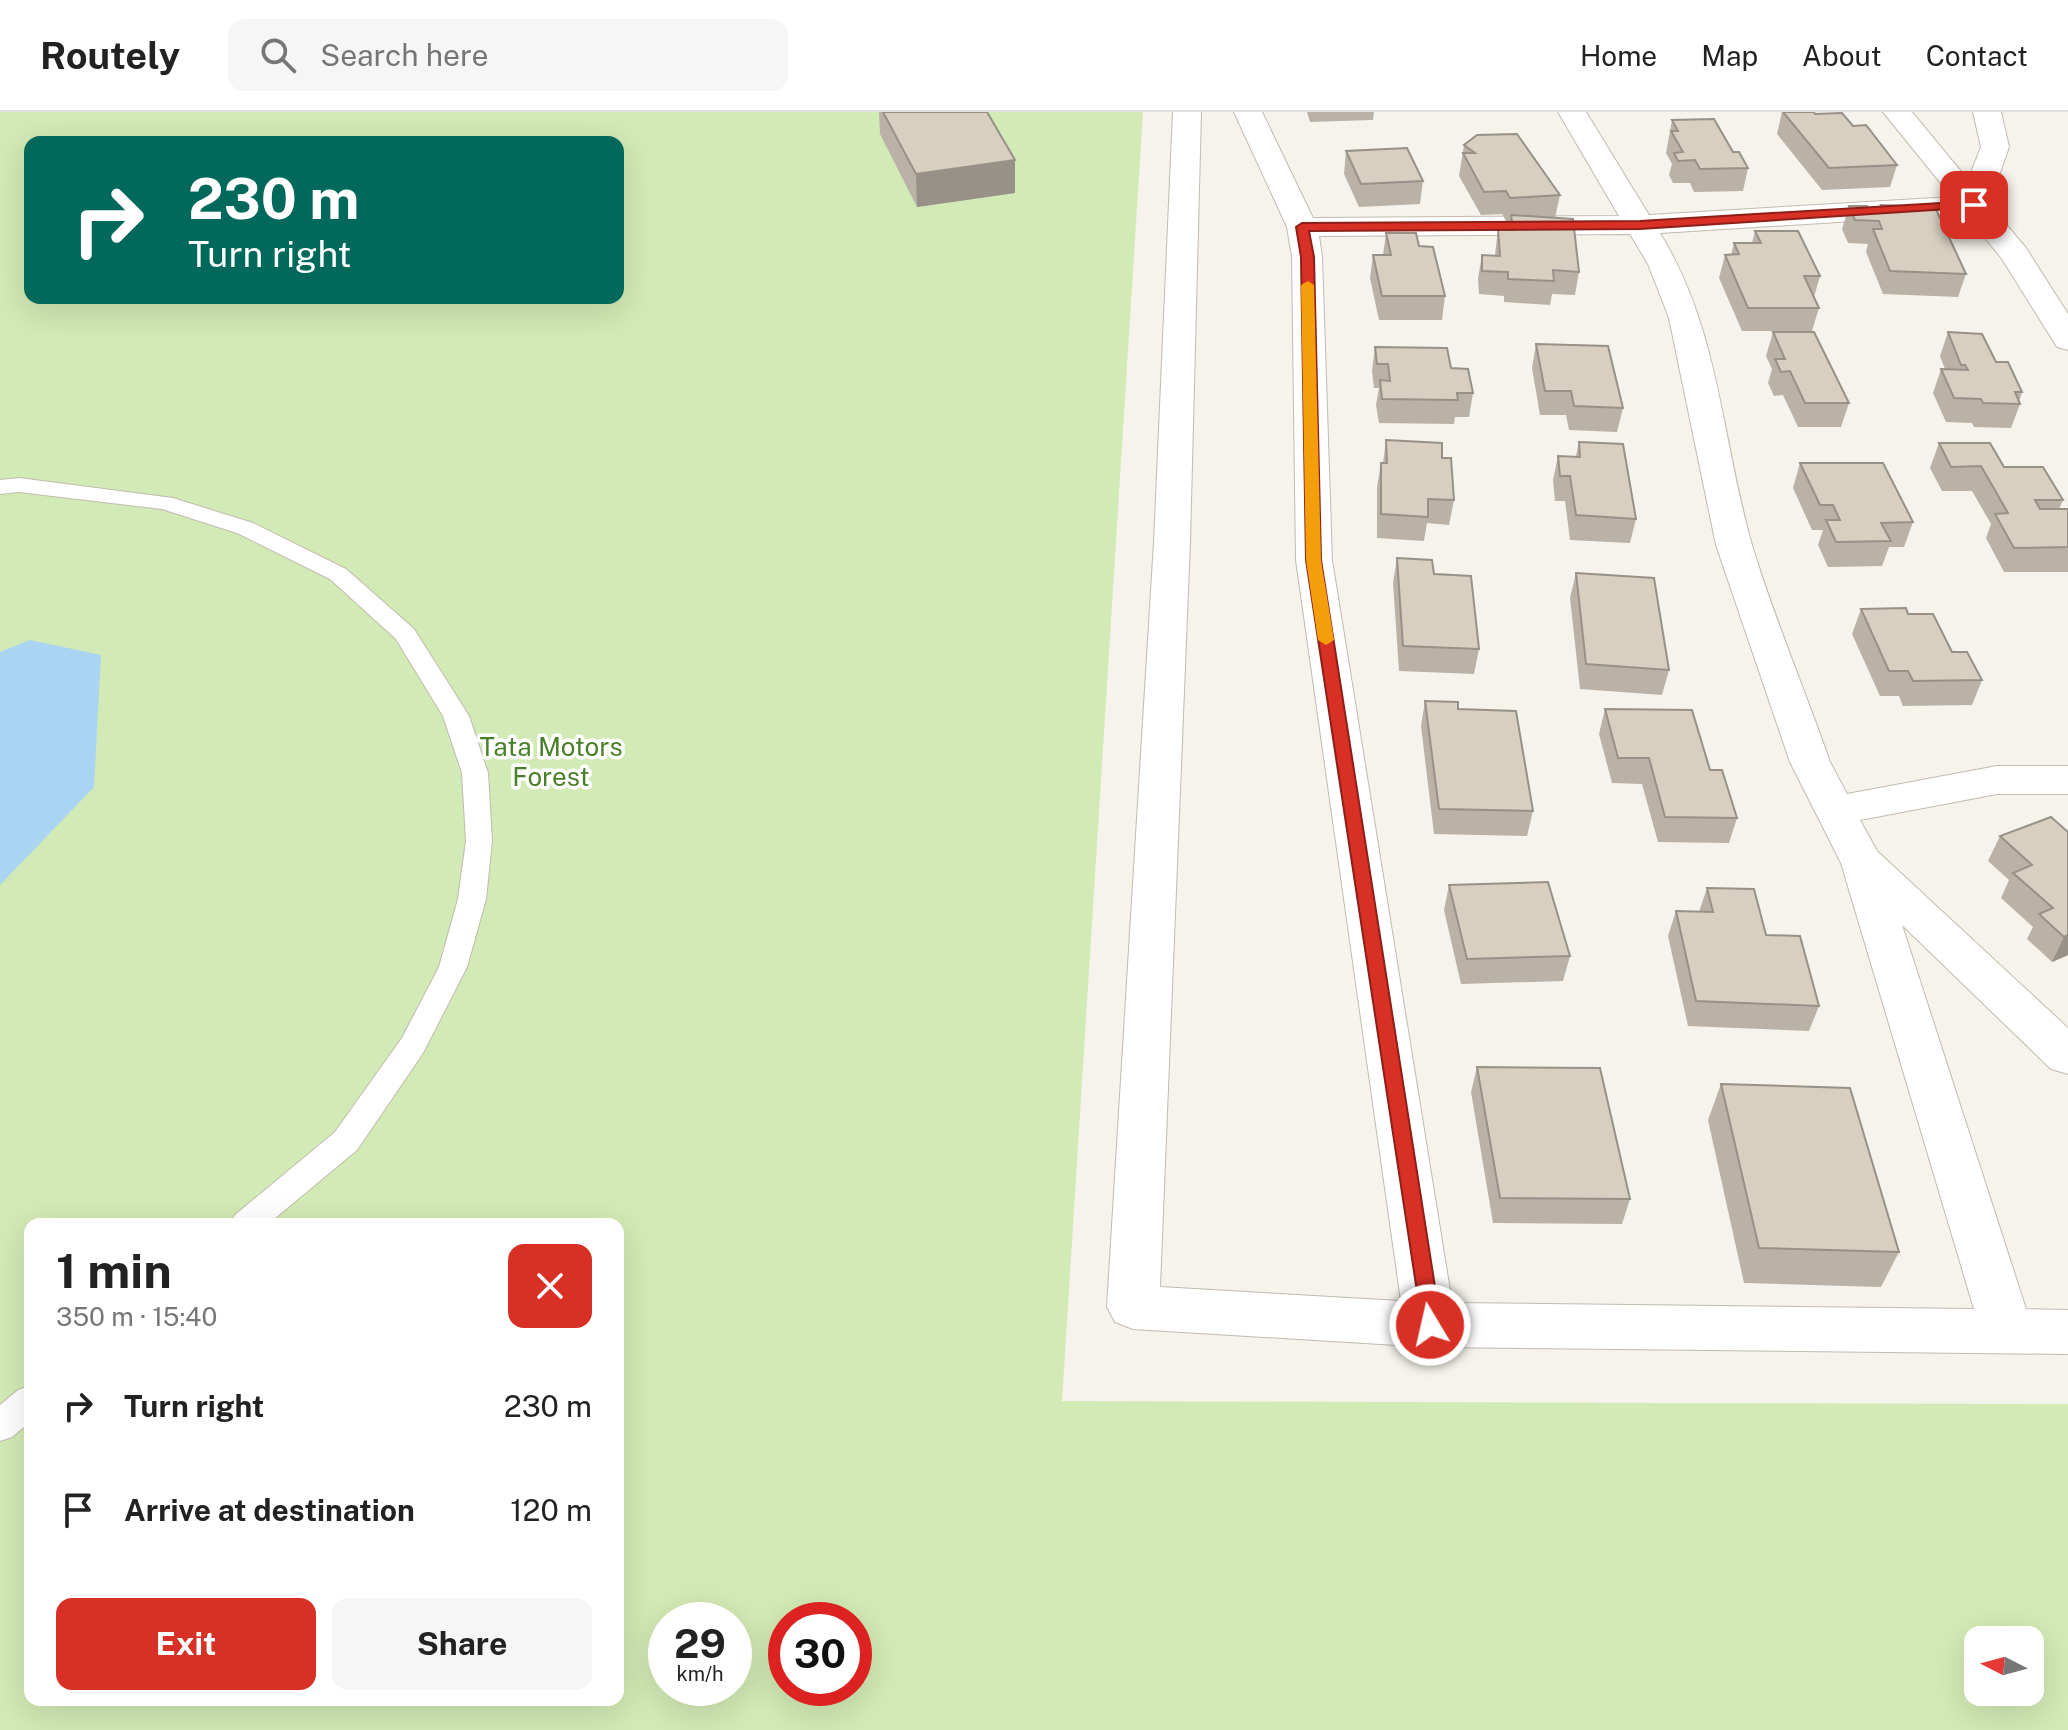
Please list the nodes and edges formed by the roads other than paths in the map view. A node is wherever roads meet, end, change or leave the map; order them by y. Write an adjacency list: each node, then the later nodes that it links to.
1 (1187, 112): 16 (street)
2 (1248, 112): 8 (street)
3 (1572, 112): 7 (street)
4 (1897, 112): 6 (street)
5 (1987, 112): 6 (street)
6 (1974, 205): 7 (street); 9 (street)
7 (1640, 225): 8 (street); 12 (street)
8 (1302, 227): 16 (street)
9 (2068, 340)
10 (0, 487): 15 (lane)
11 (2068, 780): 12 (street)
12 (1835, 810): 13 (street)
13 (1860, 860): 14 (street); 17 (street)
14 (2068, 1056)
15 (253, 1218)
16 (1430, 1325): 17 (street)
17 (2007, 1332): 18 (street)
18 (2068, 1332)
19 (24, 1406): 20 (lane)
20 (0, 1426)

